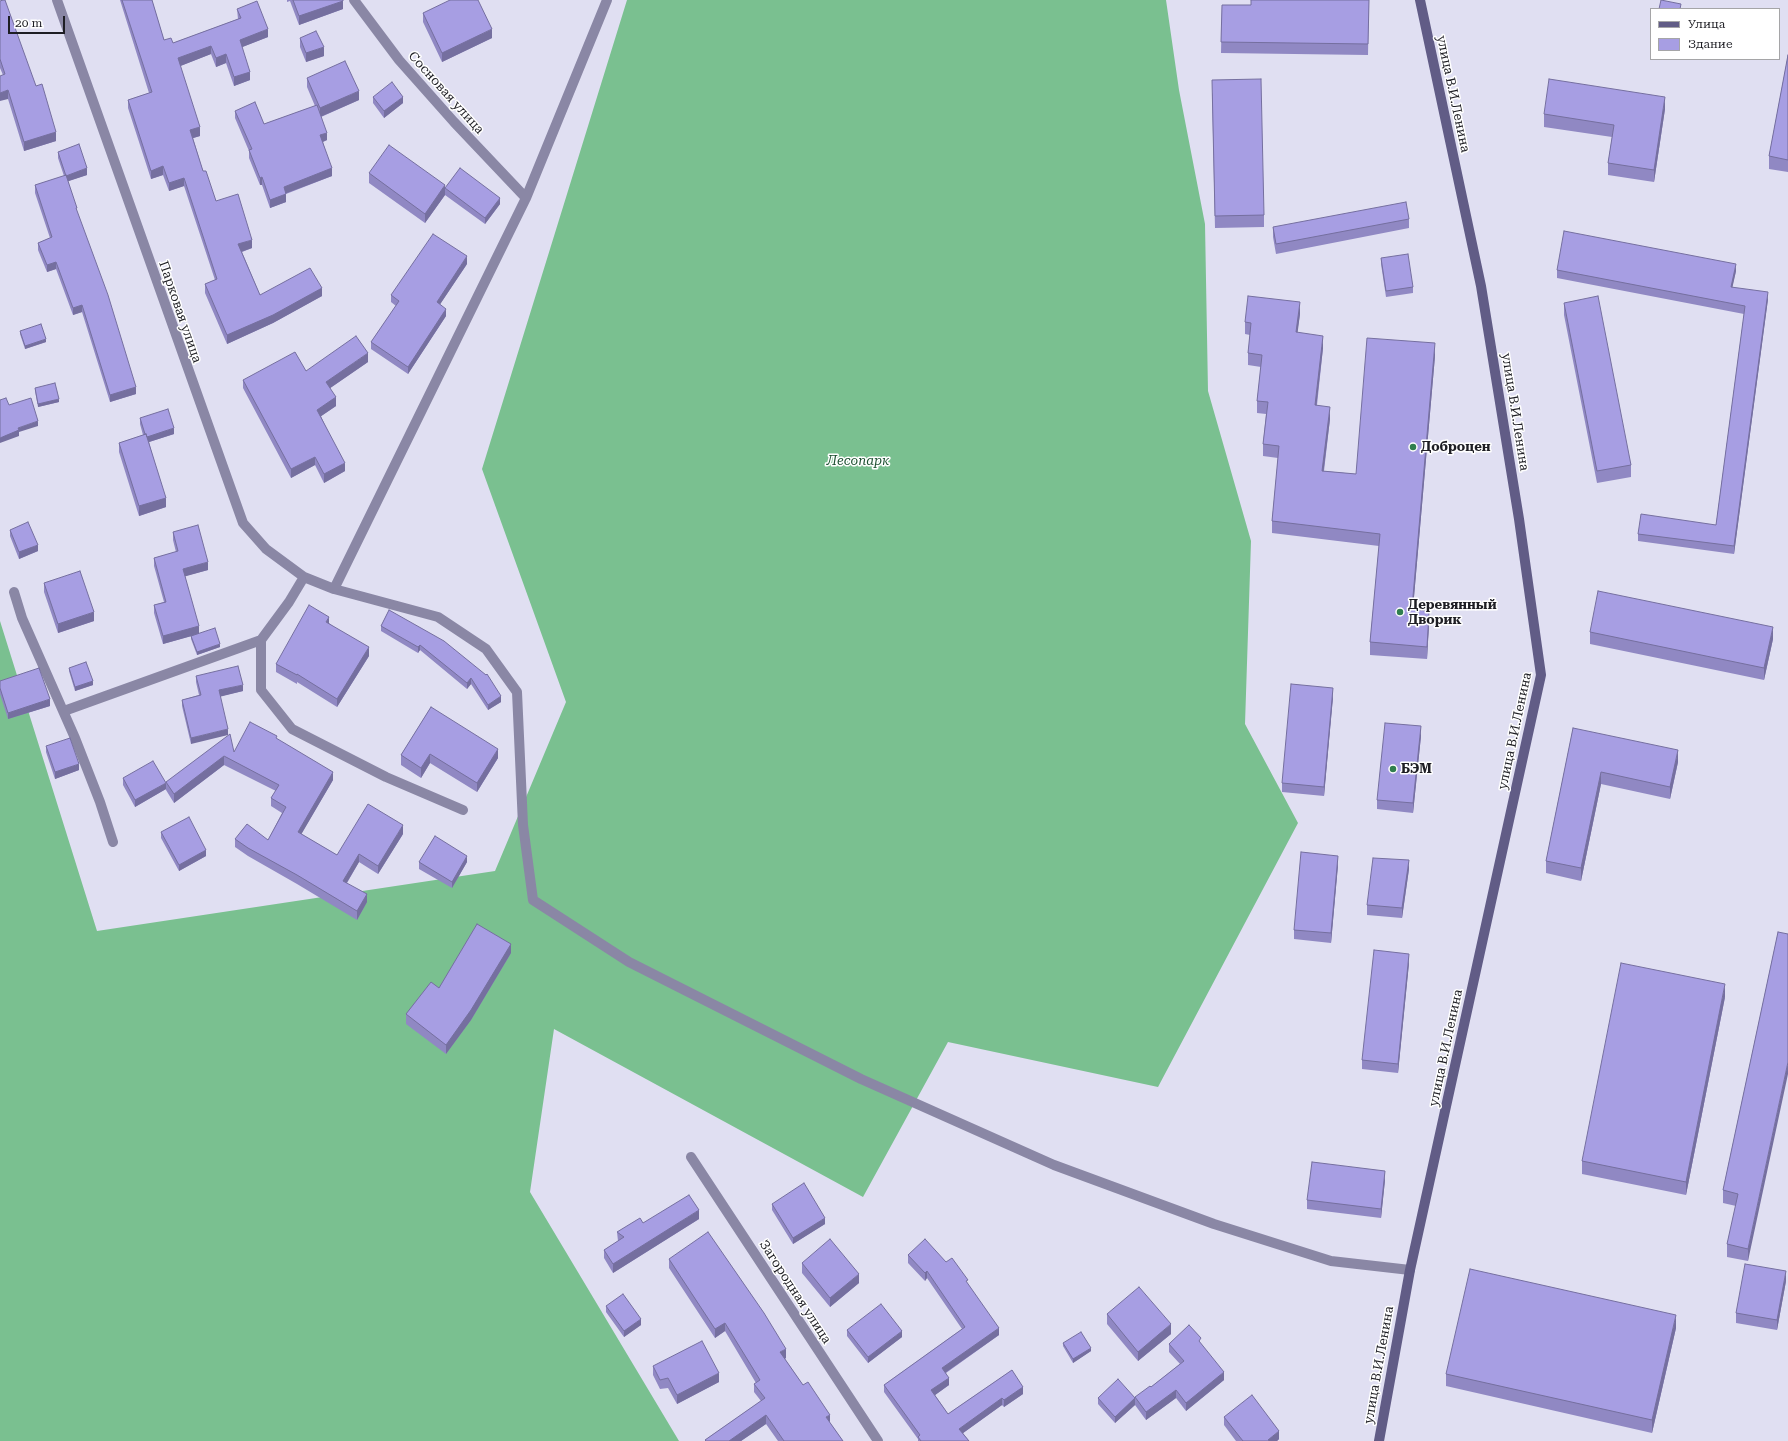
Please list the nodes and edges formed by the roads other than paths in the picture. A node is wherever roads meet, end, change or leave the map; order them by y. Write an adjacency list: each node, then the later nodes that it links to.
1 (57, 0): 6 (street, Парковая улица)
2 (354, 0): 5 (street, Сосновая улица)
3 (607, 0): 5 (street)
4 (1420, 0): 14 (main road, улица В.И.Ленина)
5 (526, 198): 7 (street)
6 (304, 577): 7 (street, Парковая улица); 9 (street)
7 (334, 589): 14 (street, Парковая улица)
8 (14, 592): 10 (street)
9 (261, 640): 10 (street); 11 (street)
10 (64, 711): 12 (street)
11 (463, 810)
12 (113, 842)
13 (691, 1156): 15 (street, Загородная улица)
14 (1410, 1270): 16 (main road, улица В.И.Ленина)
15 (878, 1441)
16 (1379, 1441)

